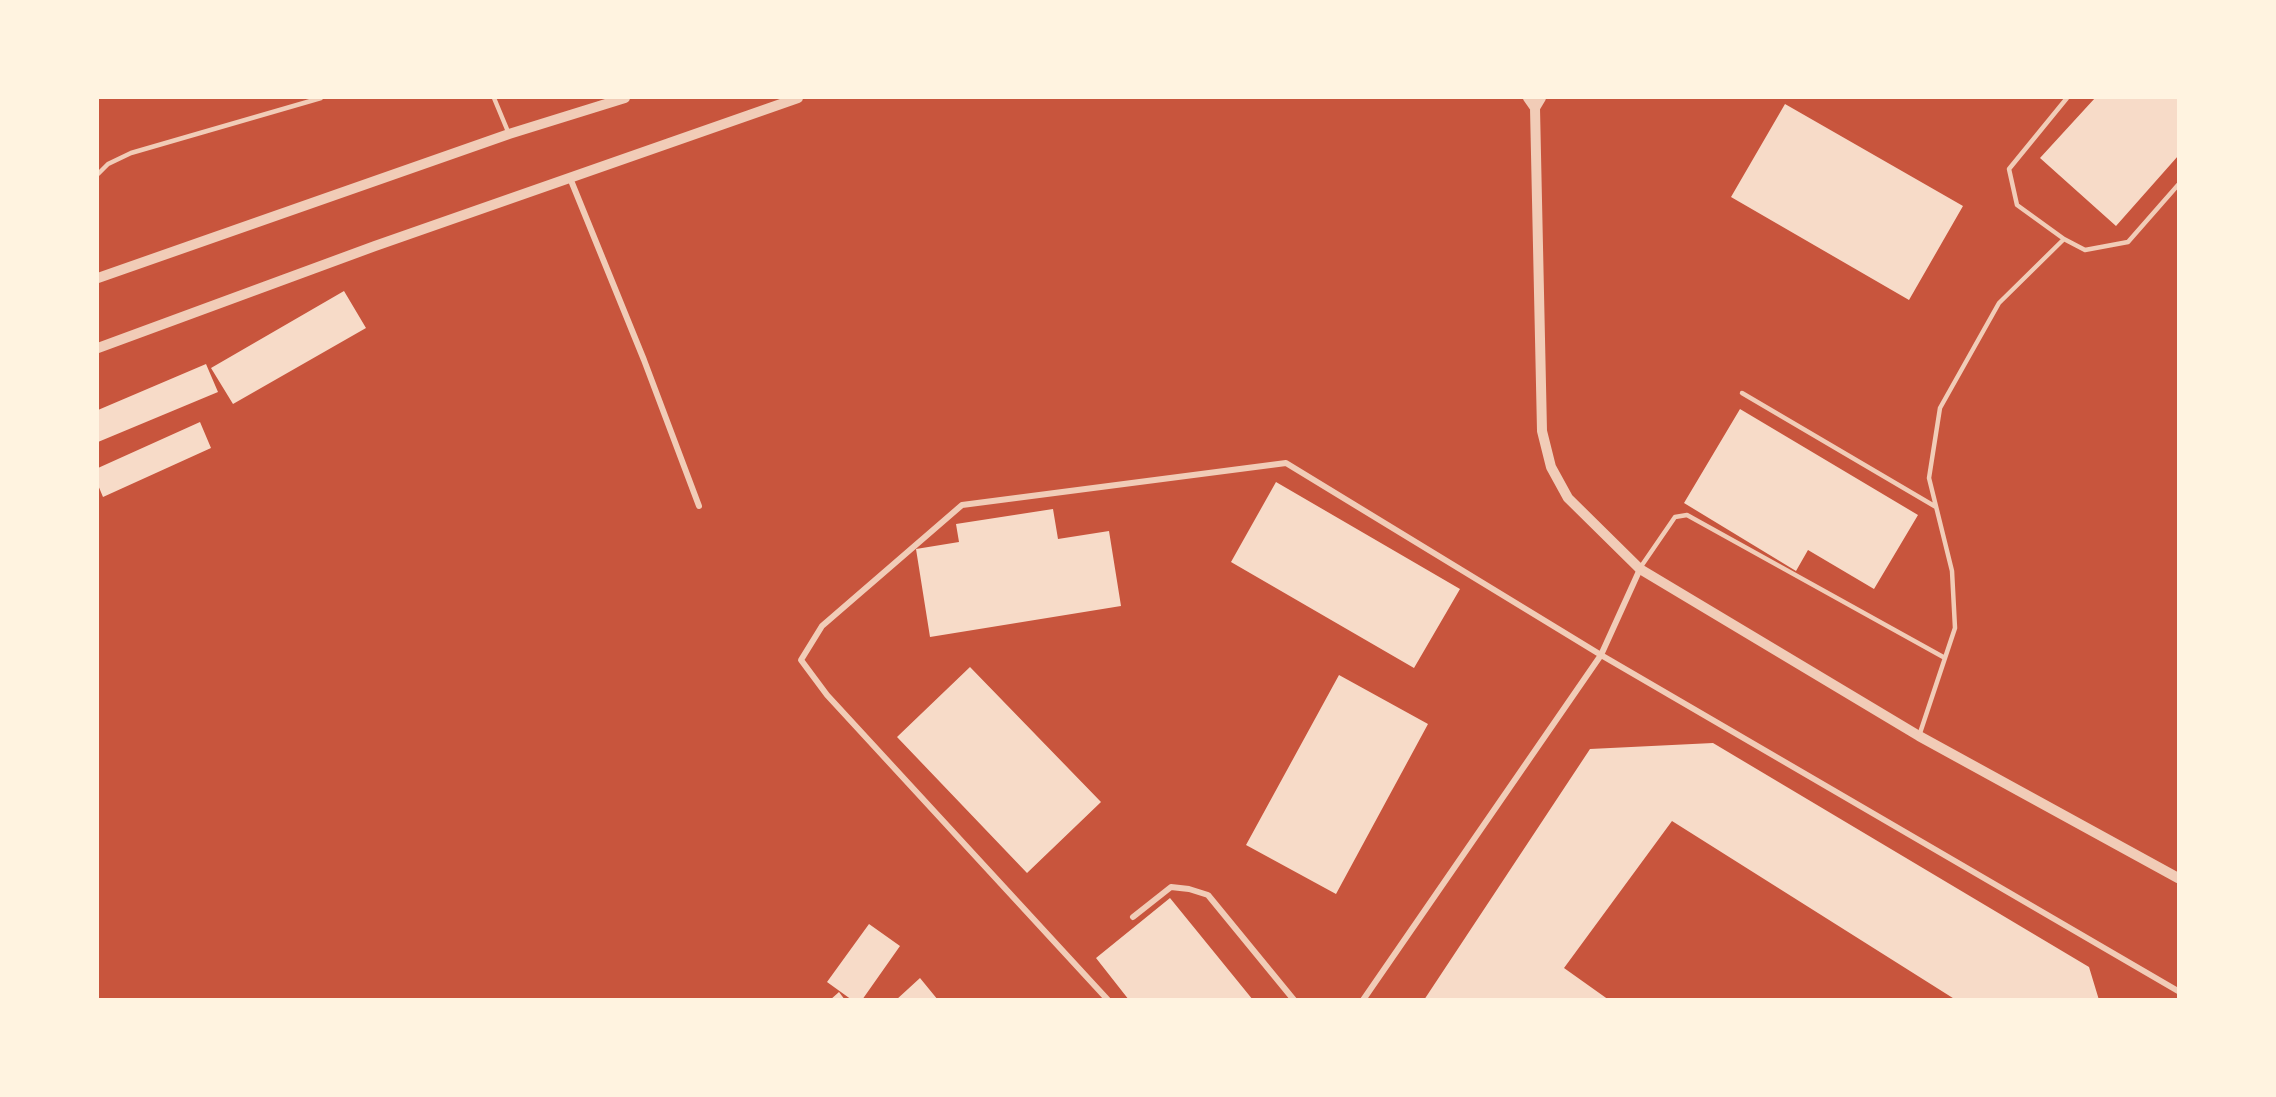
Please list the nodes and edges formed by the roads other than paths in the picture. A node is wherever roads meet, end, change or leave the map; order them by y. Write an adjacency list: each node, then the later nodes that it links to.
1 (321, 98): 10 (lane)
2 (494, 98): 9 (lane)
3 (625, 98): 9 (street)
4 (798, 98): 11 (street)
5 (1527, 98): 8 (street)
6 (1541, 98): 8 (street)
7 (2067, 98): 13 (lane)
8 (1535, 108): 19 (street)
9 (509, 134): 14 (street)
10 (98, 174)
11 (569, 177): 15 (street); 17 (street)
12 (2178, 185): 13 (lane)
13 (2064, 239): 18 (lane)
14 (98, 278)
15 (98, 348)
16 (1742, 393): 18 (lane)
17 (699, 506)
18 (1936, 507): 21 (lane)
19 (1640, 569): 20 (street); 21 (lane); 22 (street)
20 (1601, 655): 25 (street); 26 (street); 28 (street)
21 (1945, 658): 22 (lane)
22 (1919, 736): 23 (street)
23 (2178, 878)
24 (1132, 917): 27 (street)
25 (2178, 991)
26 (1108, 999)
27 (1294, 999)
28 (1363, 999)

